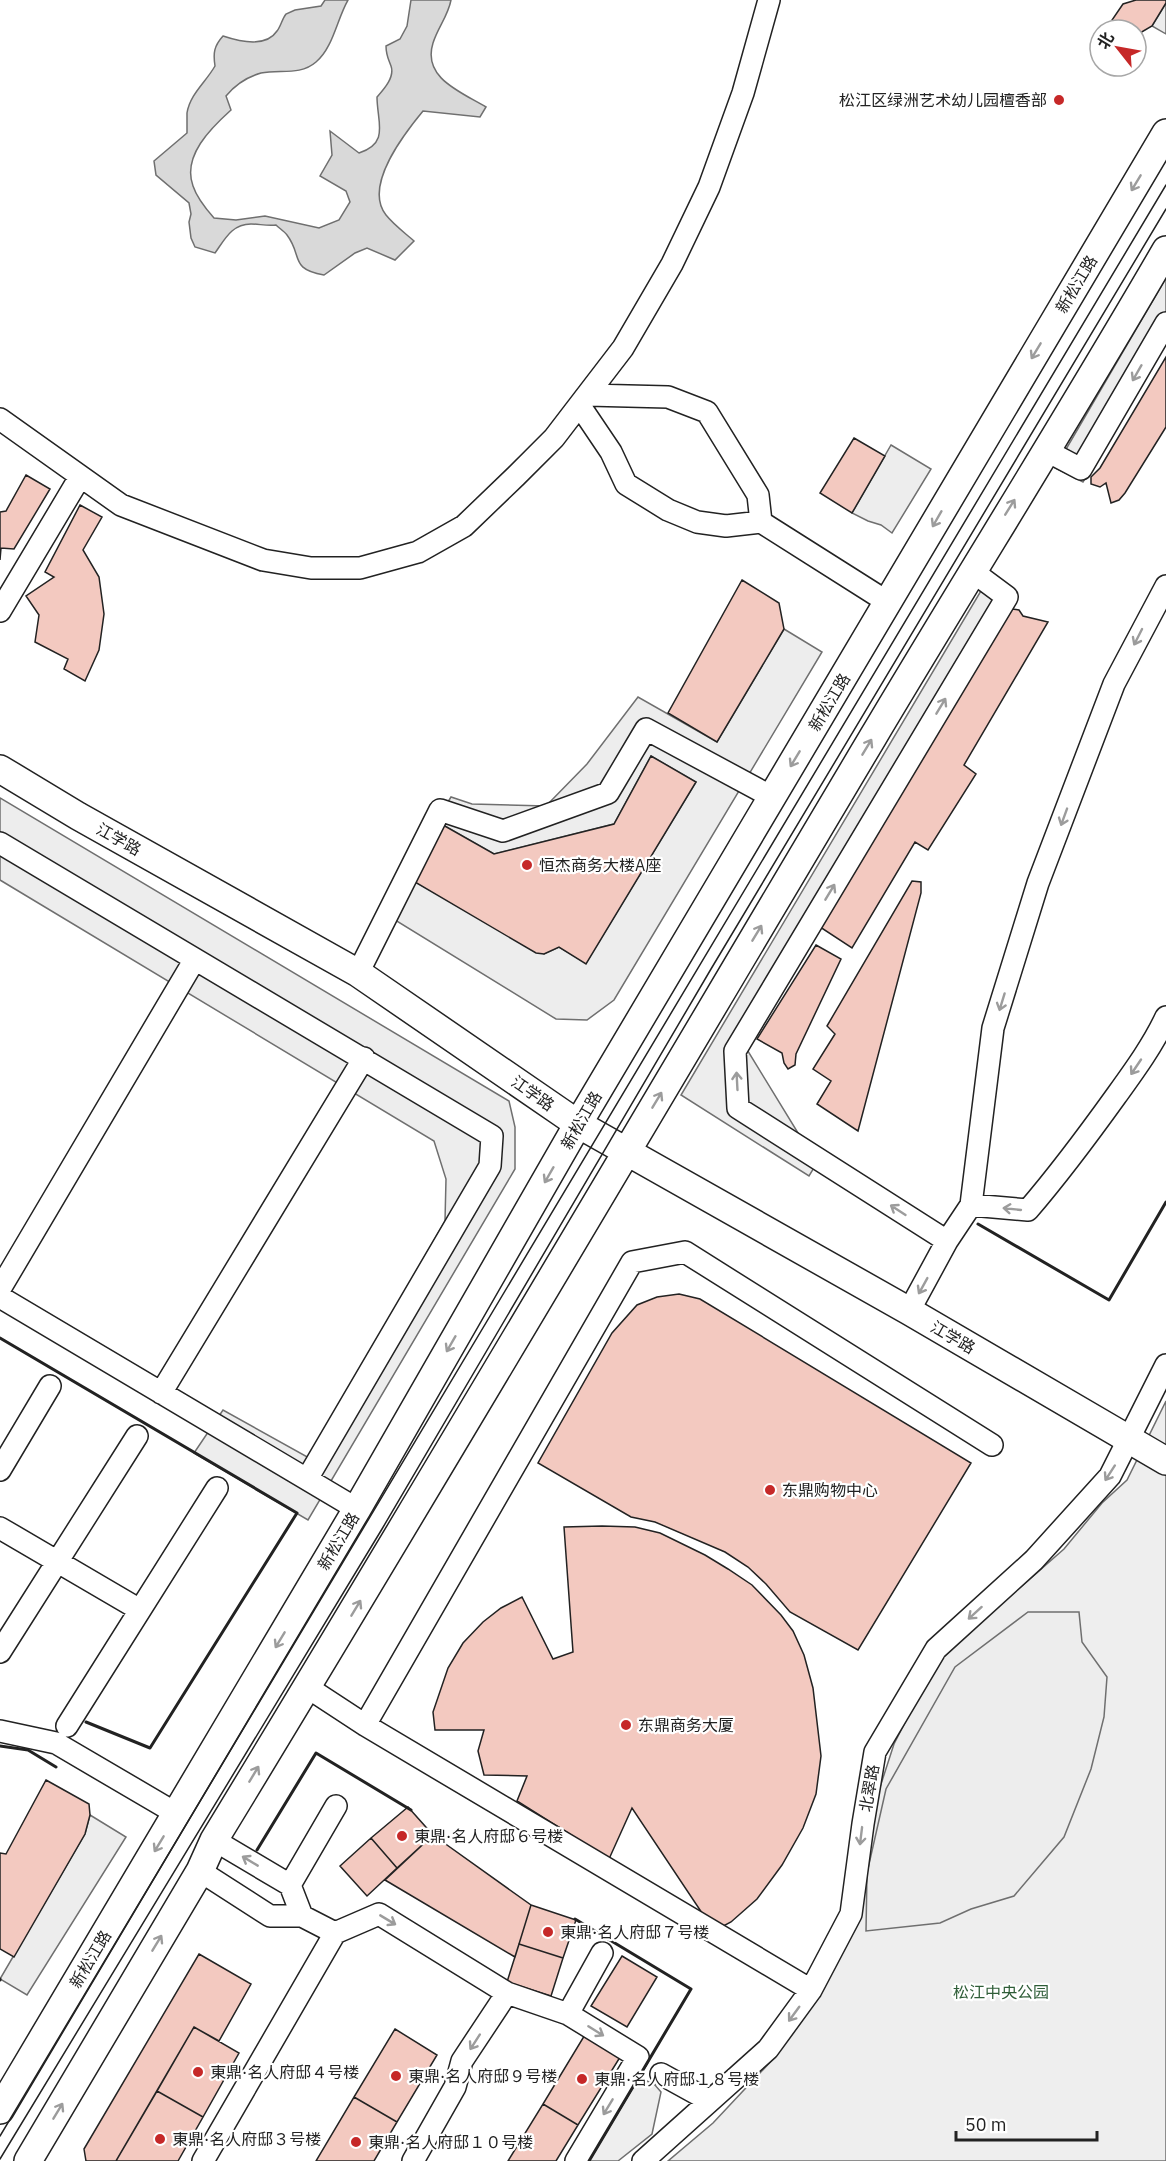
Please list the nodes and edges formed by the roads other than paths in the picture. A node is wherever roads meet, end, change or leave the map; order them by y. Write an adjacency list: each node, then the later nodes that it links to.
1 (770, 0): 5 (street)
2 (1166, 133): 12 (main road, 新松江路, one-way to 12)
3 (1166, 250): 7 (main road)
4 (1166, 323): 7 (street, one-way to 7)
5 (584, 400): 8 (street); 9 (street); 9 (street)
6 (0, 419): 8 (street)
7 (1046, 450): 10 (main road, one-way to 7)
8 (80, 477): 13 (street)
9 (761, 522): 12 (street)
10 (972, 571): 22 (main road, one-way to 10); 24 (street, one-way to 10)
11 (1166, 586): 23 (street, one-way to 23)
12 (889, 603): 15 (main road, 新松江路, one-way to 15)
13 (0, 611)
14 (0, 769): 18 (main road, 江学路)
15 (772, 798): 18 (street); 21 (main road, 新松江路)
16 (0, 843): 17 (street)
17 (195, 959): 20 (street); 25 (street)
18 (358, 973): 21 (main road, 江学路)
19 (1166, 1017): 23 (street, one-way to 23)
20 (364, 1058): 30 (street); 36 (street)
21 (578, 1124): 22 (main road, 江学路); 38 (main road, 新松江路, one-way to 38)
22 (628, 1151): 27 (main road, 江学路); 43 (main road, one-way to 22)
23 (971, 1205): 24 (street)
24 (947, 1241): 27 (street, one-way to 27)
25 (0, 1289)
26 (0, 1297): 30 (street)
27 (909, 1311): 32 (main road, 江学路)
28 (1166, 1365): 32 (street, 北翠路)
29 (50, 1386): 35 (street)
30 (161, 1393): 36 (street)
31 (137, 1436): 40 (street)
32 (1129, 1438): 34 (main road, 江学路); 55 (street, 北翠路, one-way to 55)
33 (992, 1444): 44 (street)
34 (1166, 1461)
35 (0, 1470)
36 (307, 1479): 38 (street)
37 (217, 1488): 41 (street)
38 (357, 1509): 48 (main road, 新松江路, one-way to 48)
39 (0, 1528): 40 (street)
40 (57, 1561): 41 (street); 42 (street)
41 (140, 1610): 45 (street)
42 (0, 1652)
43 (308, 1687): 44 (street); 49 (main road, one-way to 43)
44 (365, 1725): 55 (street)
45 (67, 1726)
46 (0, 1731): 48 (street)
47 (336, 1806): 51 (street)
48 (177, 1814): 60 (main road, 新松江路, one-way to 60)
49 (214, 1840): 50 (main road); 51 (street, one-way to 49)
50 (200, 1871): 52 (street); 61 (main road, one-way to 50)
51 (290, 1885): 52 (street)
52 (302, 1916): 53 (street)
53 (334, 1933): 56 (street, one-way to 56); 62 (street)
54 (602, 1953): 57 (street)
55 (811, 1990): 59 (street, 北翠路, one-way to 59)
56 (507, 1993): 57 (street); 63 (street, one-way to 63)
57 (568, 2014): 64 (street, one-way to 64)
58 (662, 2074): 59 (street)
59 (710, 2101): 65 (street, 北翠路)
60 (0, 2110)
61 (28, 2161)
62 (203, 2161)
63 (413, 2161)
64 (576, 2161)
65 (643, 2161)

